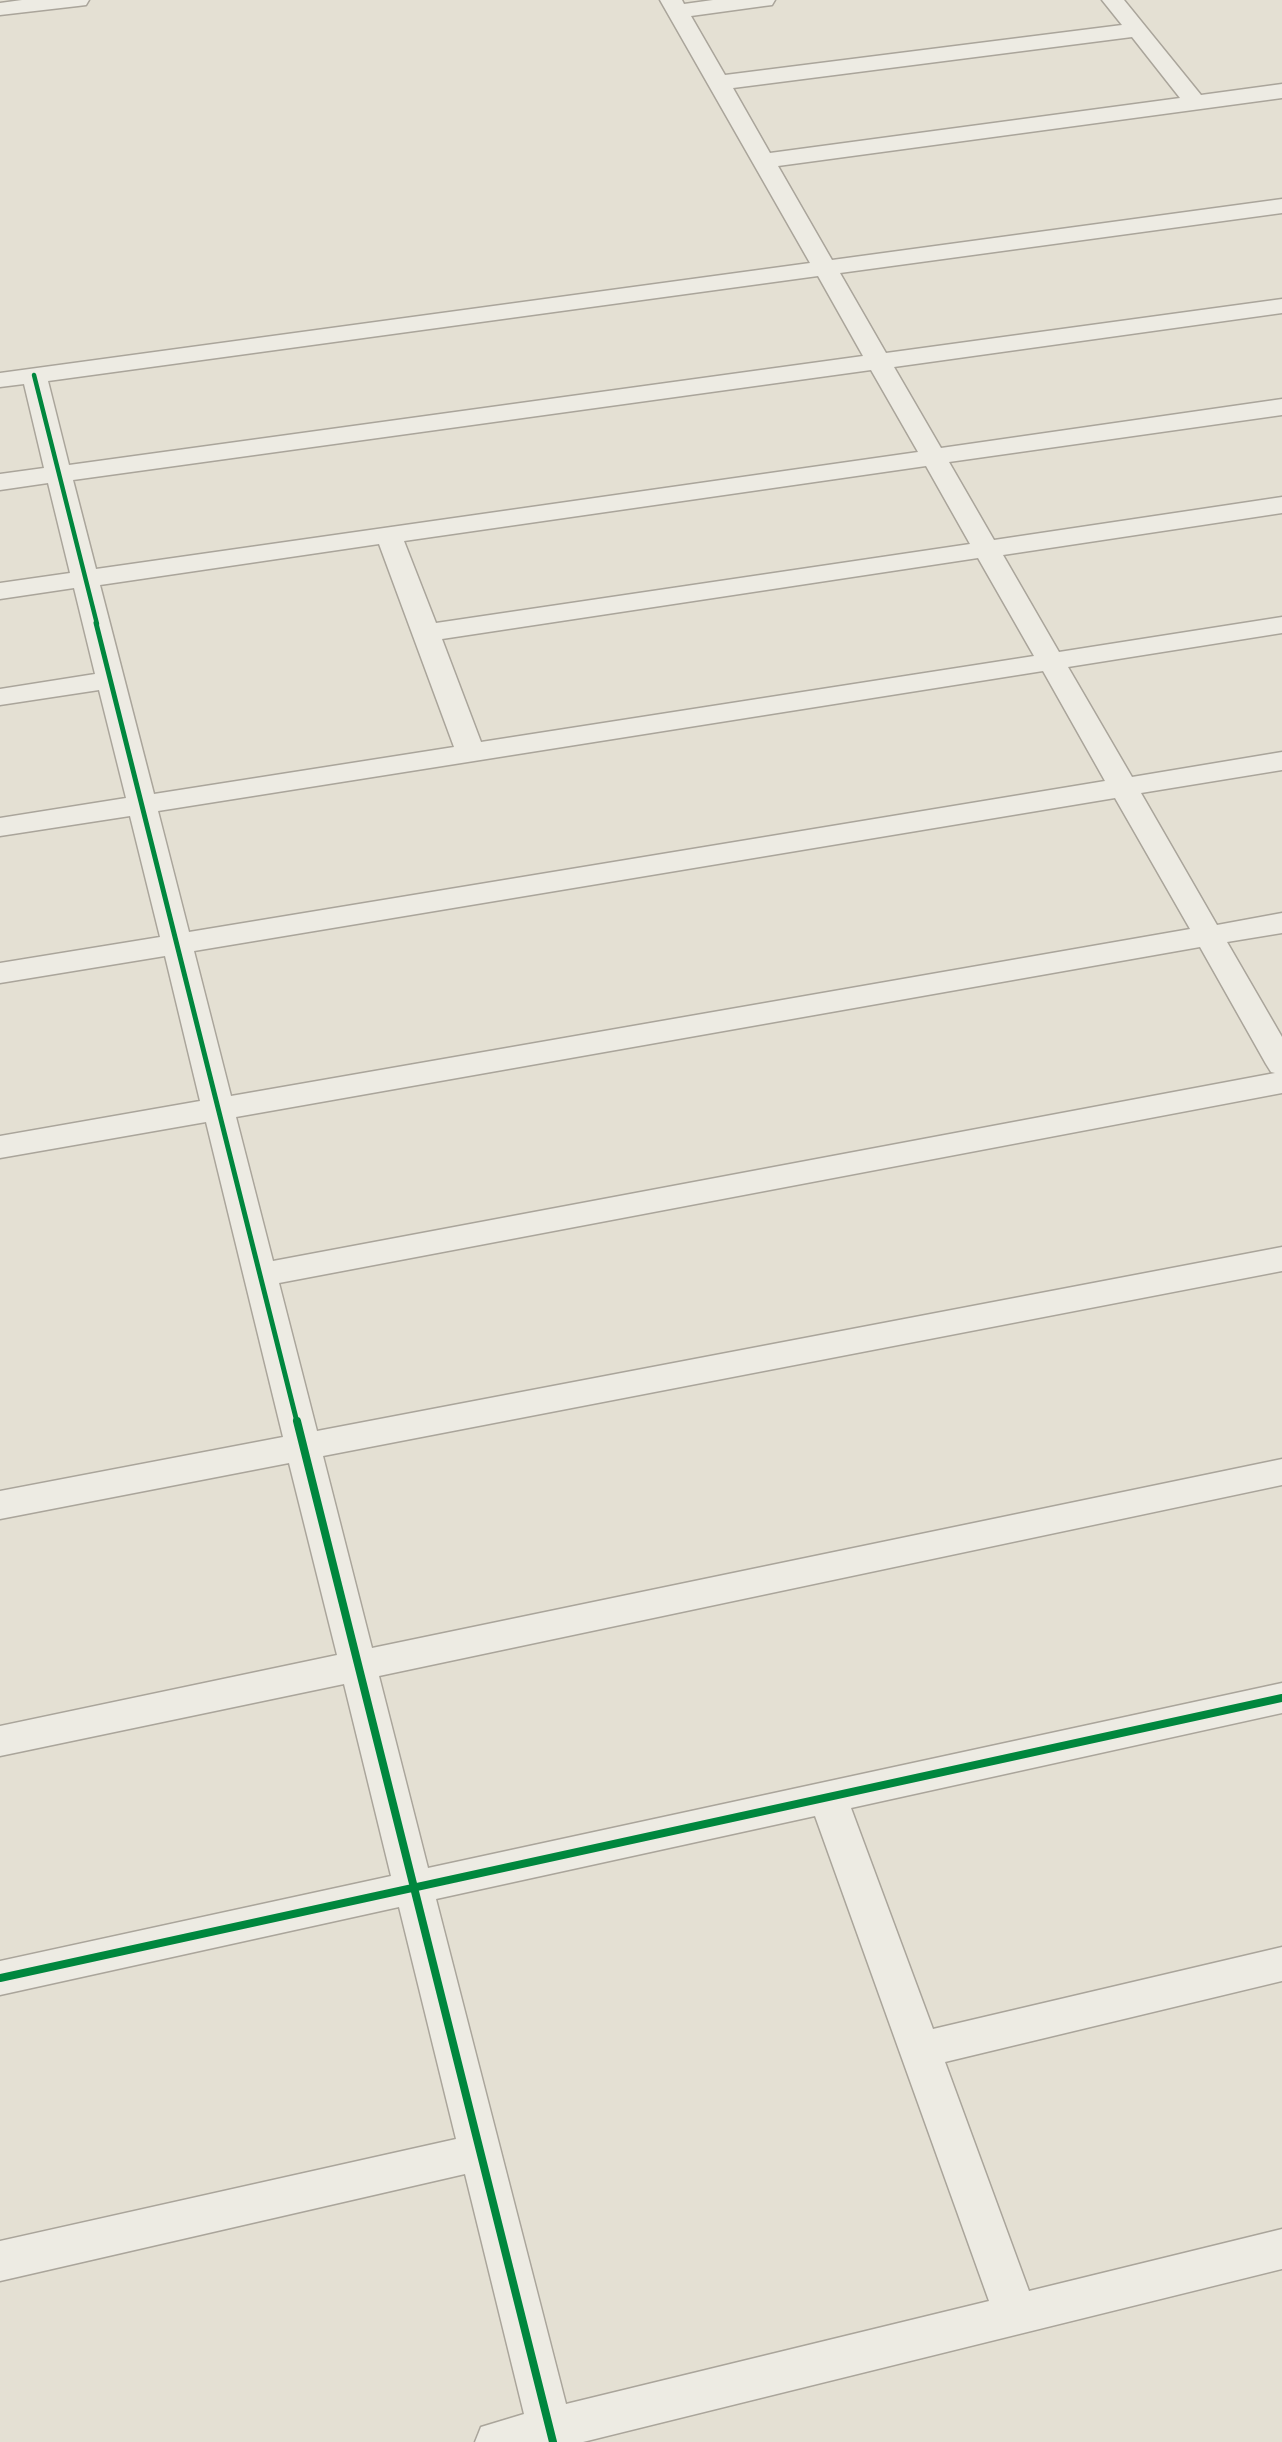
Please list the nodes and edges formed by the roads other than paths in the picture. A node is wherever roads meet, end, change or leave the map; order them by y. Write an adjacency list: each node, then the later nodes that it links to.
1 (78, 0): 5 (street)
2 (764, 0): 4 (street)
3 (1113, 0): 6 (street)
4 (674, 5): 7 (street)
5 (0, 9)
6 (1138, 30): 7 (street); 9 (street)
7 (718, 83): 10 (street)
8 (1282, 91): 9 (street)
9 (1196, 103): 10 (street)
10 (763, 161): 12 (street)
11 (1282, 206): 12 (street)
12 (825, 268): 14 (street); 15 (street)
13 (1282, 306): 14 (street)
14 (879, 361): 18 (street); 19 (street)
15 (34, 375): 16 (street); 19 (street)
16 (0, 380)
17 (1282, 407): 18 (street)
18 (933, 457): 22 (street); 23 (street)
19 (59, 474): 20 (street); 24 (street)
20 (0, 482)
21 (1282, 505): 23 (street)
22 (389, 535): 24 (street); 27 (street)
23 (986, 549): 27 (street); 28 (street)
24 (85, 578): 25 (street); 29 (street)
25 (0, 591)
26 (1282, 625): 28 (street)
27 (426, 633): 31 (street)
28 (1051, 662): 31 (street); 33 (street)
29 (111, 680): 30 (street); 34 (street)
30 (0, 697)
31 (471, 753): 34 (street)
32 (1282, 761): 33 (street)
33 (1123, 787): 37 (street); 38 (street)
34 (142, 804): 35 (street); 38 (street)
35 (0, 826)
36 (1282, 923): 37 (street)
37 (1208, 936): 40 (street); 42 (street)
38 (177, 944): 39 (street); 42 (street)
39 (0, 973)
40 (1282, 1064)
41 (1282, 1082): 45 (street)
42 (219, 1109): 43 (street); 45 (street)
43 (0, 1147)
44 (1282, 1259): 46 (street)
45 (260, 1275): 46 (street)
46 (303, 1447): 48 (street); 49 (street)
47 (1282, 1472): 49 (street)
48 (0, 1505)
49 (359, 1666): 51 (street); 53 (street)
50 (1282, 1698): 52 (street)
51 (0, 1741)
52 (828, 1797): 53 (street); 56 (street)
53 (414, 1888): 55 (street); 57 (street)
54 (1282, 1964): 56 (street)
55 (0, 1978)
56 (920, 2050): 60 (street)
57 (480, 2152): 59 (street); 61 (street)
58 (1282, 2249): 60 (street)
59 (0, 2260)
60 (1016, 2315): 61 (street)
61 (551, 2436): 62 (street)
62 (497, 2442)

